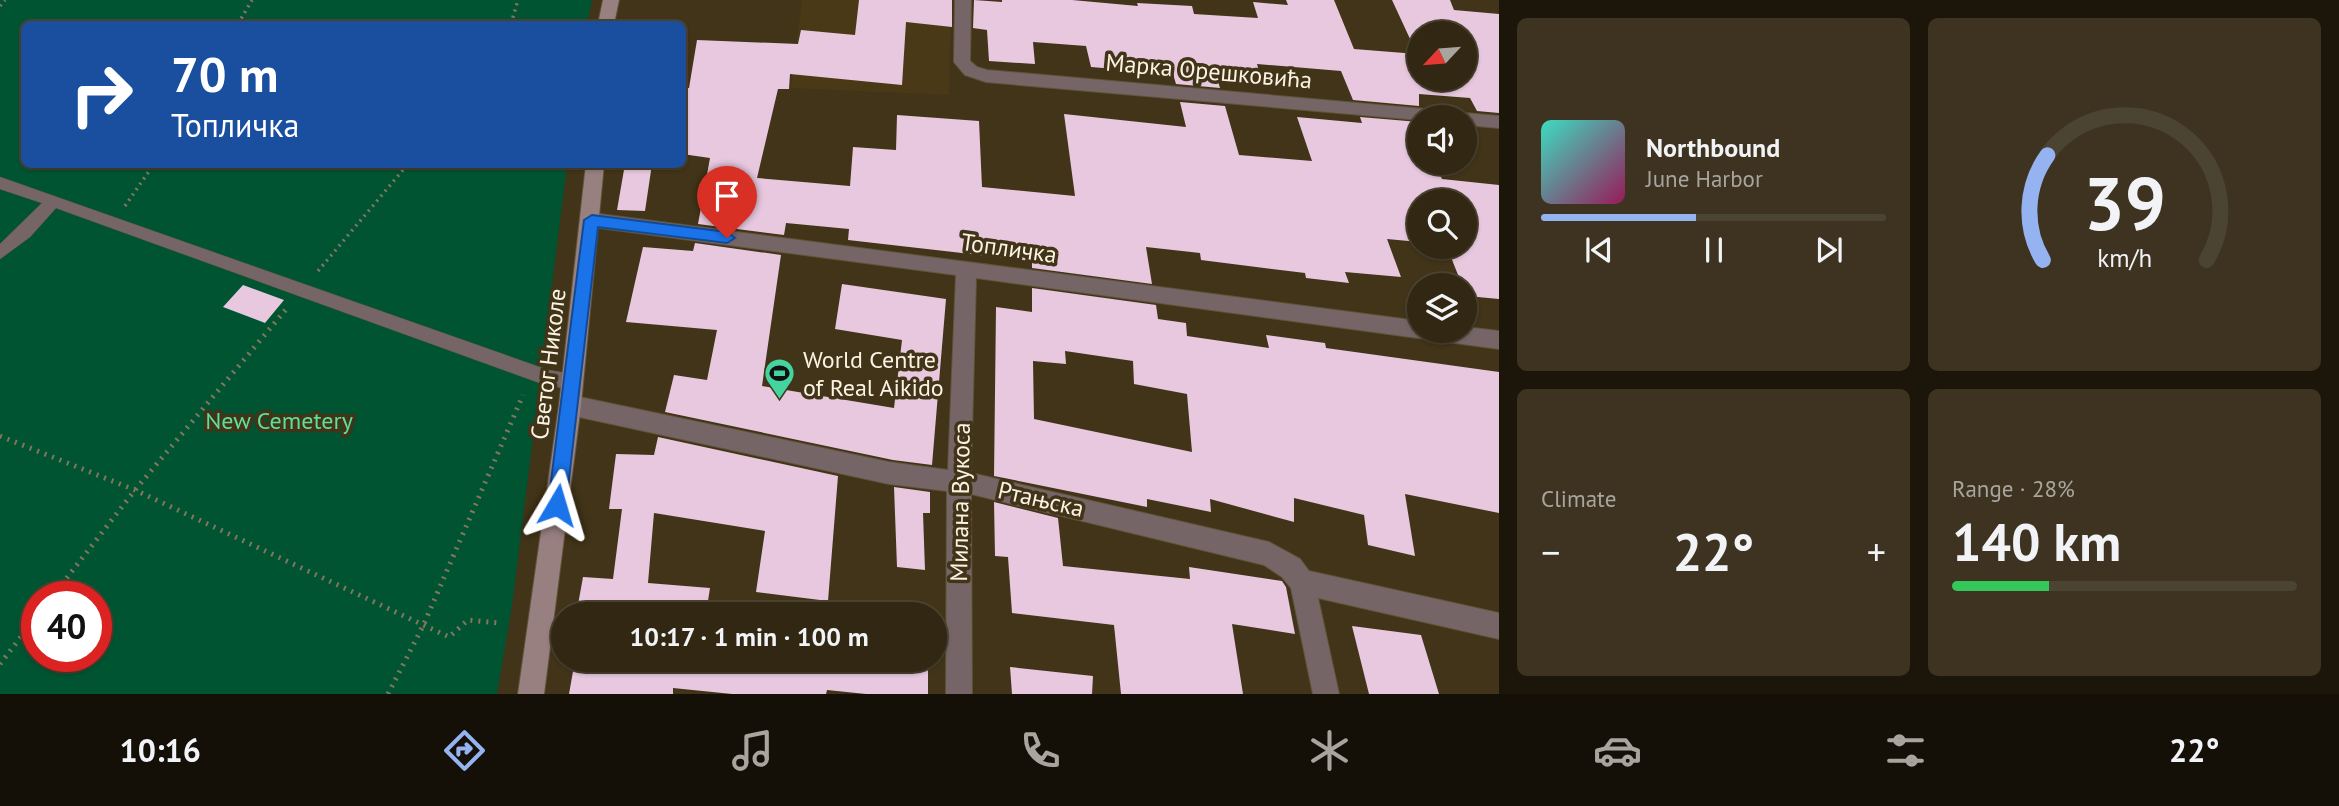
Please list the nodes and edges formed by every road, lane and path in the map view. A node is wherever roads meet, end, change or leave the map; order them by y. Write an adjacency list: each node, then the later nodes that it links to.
1 (5, 0): 6 (path)
2 (252, 0): 7 (path)
3 (518, 0): 8 (path)
4 (611, 0): 9 (street)
5 (963, 0): 10 (street, Марка Орешковића)
6 (0, 6)
7 (240, 21)
8 (512, 21)
9 (607, 21)
10 (1407, 113)
11 (1477, 120): 12 (street)
12 (1499, 122)
13 (151, 168): 19 (path)
14 (405, 168): 22 (path)
15 (595, 168): 18 (street, Светог Николе)
16 (0, 183): 17 (lane)
17 (53, 201): 19 (lane); 20 (lane)
18 (592, 220): 21 (street, Топличка); 27 (street, Светог Николе)
19 (112, 224): 22 (lane)
20 (0, 253)
21 (966, 268): 23 (street, Топличка); 30 (street, Милана Вукоса)
22 (302, 290): 26 (lane); 31 (path)
23 (1407, 328)
24 (1477, 337): 25 (street)
25 (1499, 340)
26 (533, 372): 27 (lane); 35 (path)
27 (573, 381): 28 (street, Светог Николе)
28 (570, 405): 30 (street, Ртањска); 40 (street, Светог Николе)
29 (0, 436): 31 (path)
30 (959, 483): 33 (street, Ртањска); 41 (street, Милана Вукоса)
31 (135, 490): 32 (path); 35 (path)
32 (64, 581)
33 (1301, 582): 36 (street); 42 (street)
34 (499, 623): 35 (path)
35 (423, 626): 39 (path)
36 (1499, 626)
37 (21, 637): 38 (path)
38 (0, 664)
39 (388, 694)
40 (531, 694)
41 (959, 694)
42 (1326, 694)

